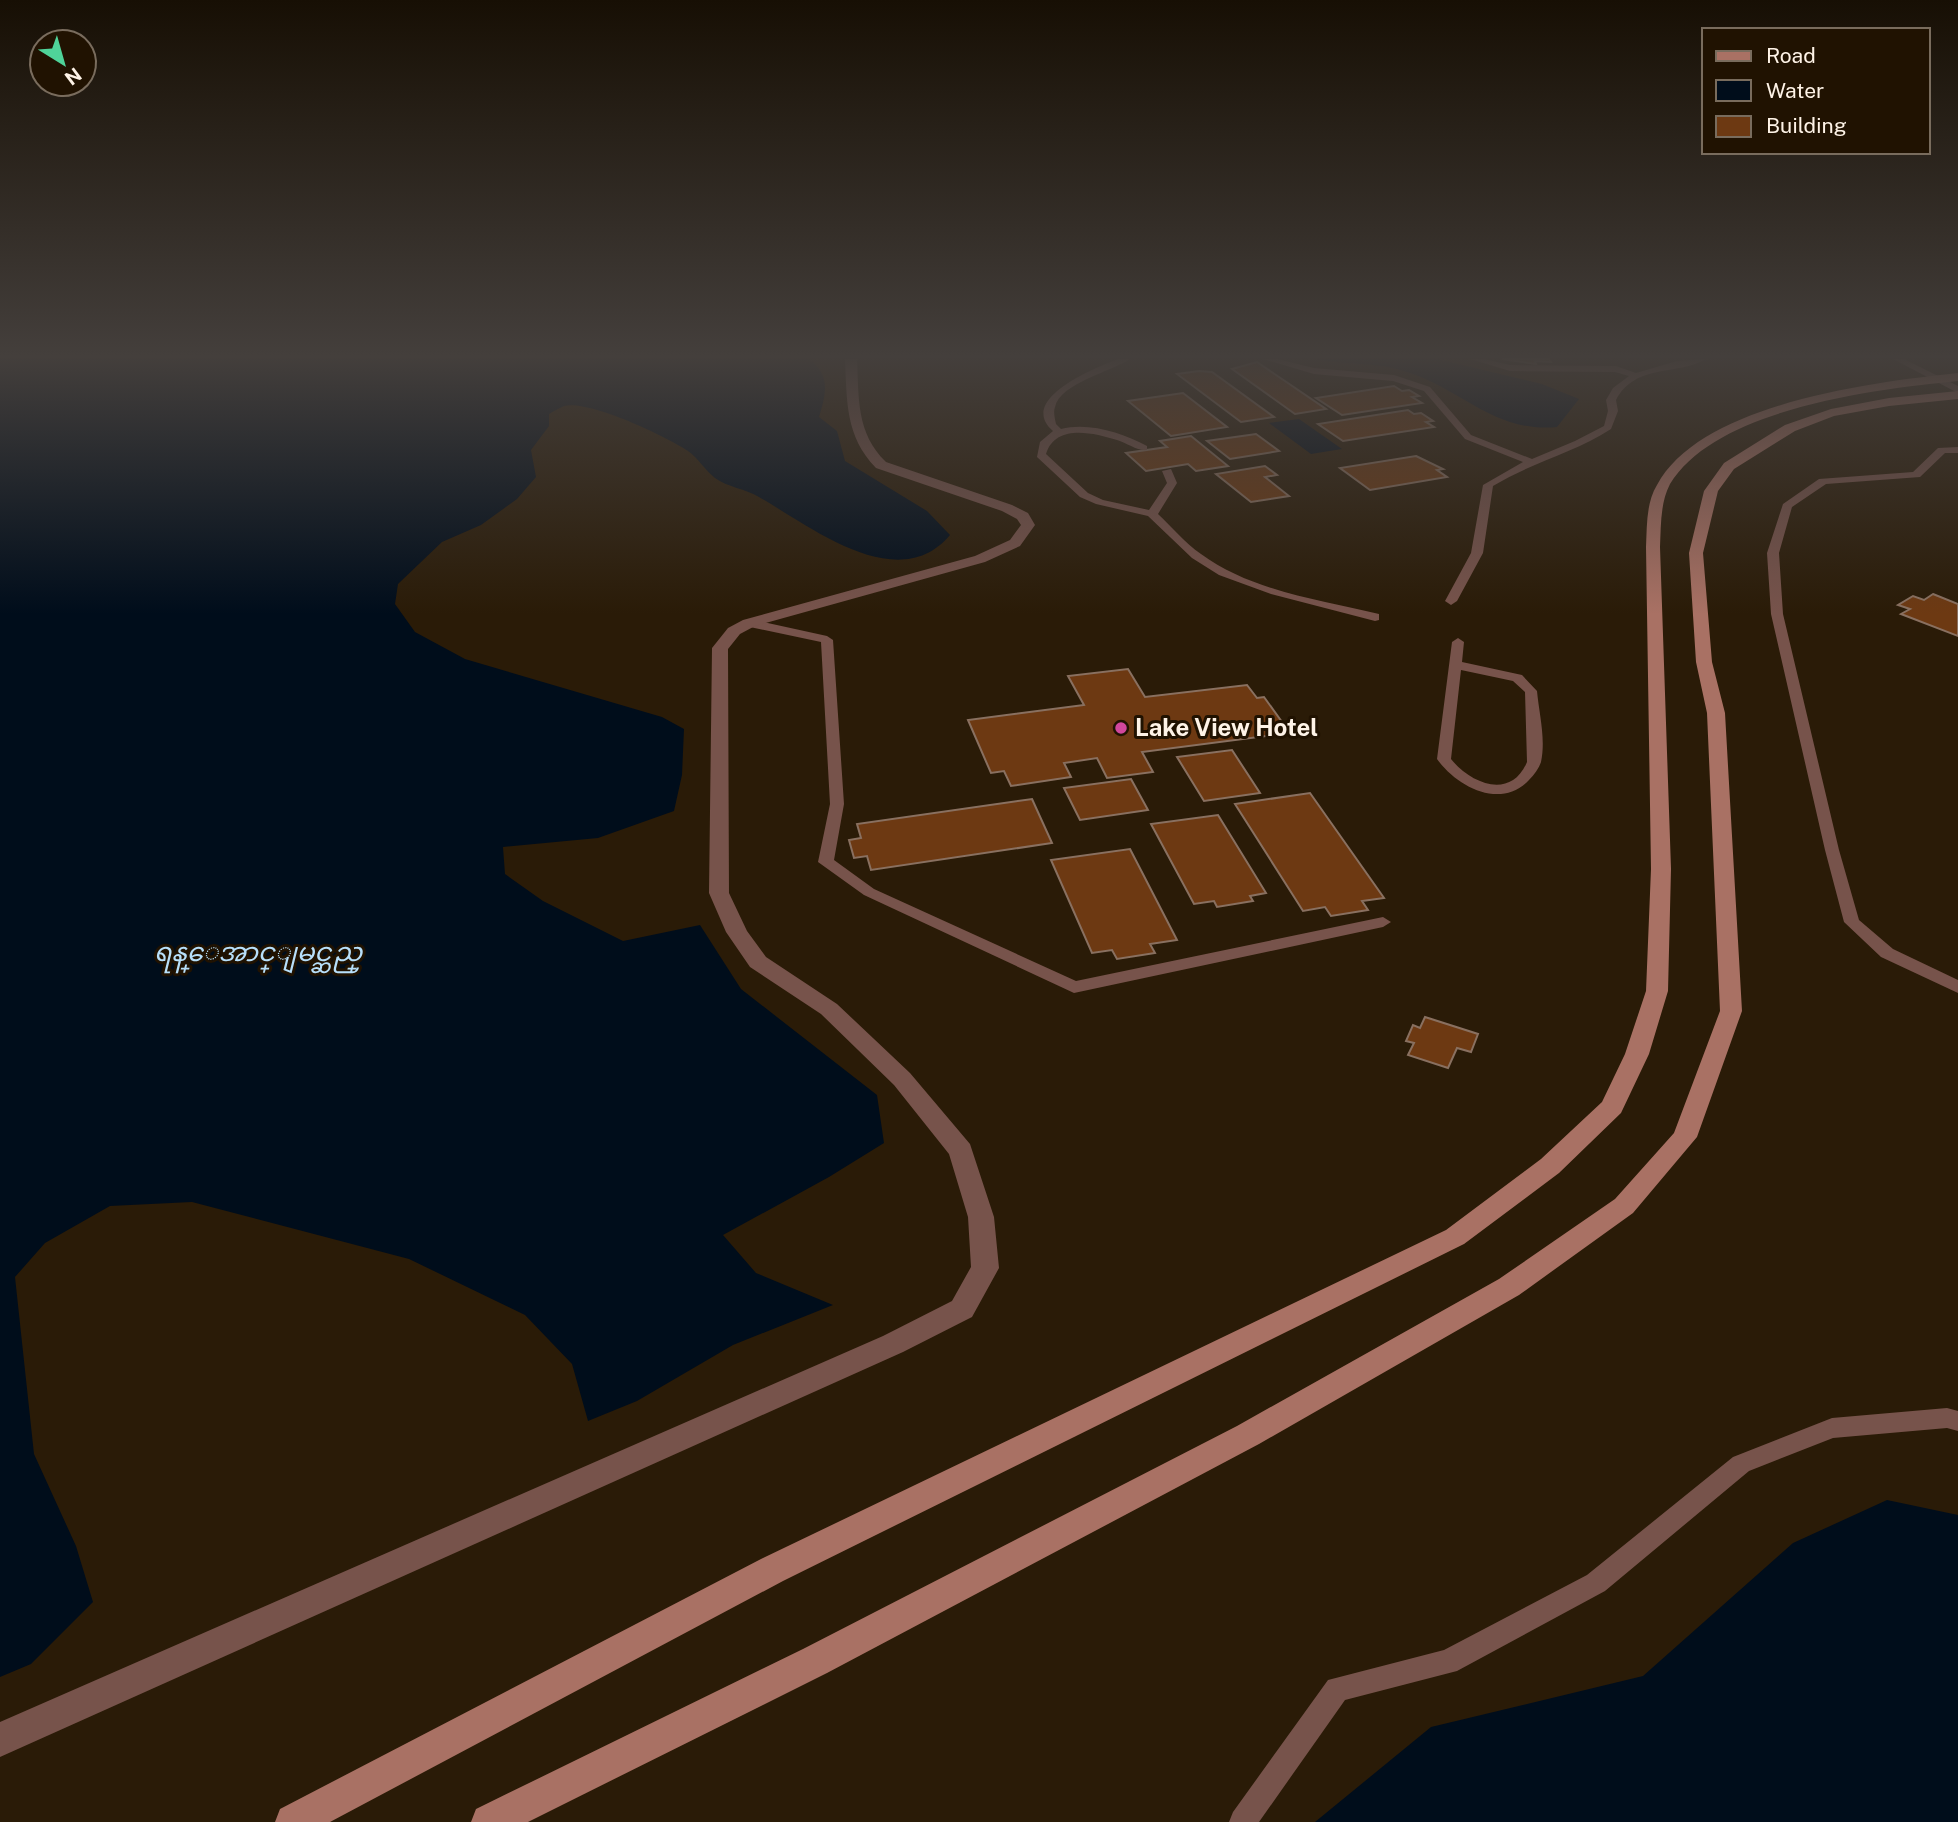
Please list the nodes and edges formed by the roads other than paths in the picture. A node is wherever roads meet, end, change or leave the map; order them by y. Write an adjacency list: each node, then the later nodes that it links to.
1 (862, 444): 15 (street)
2 (1042, 444): 12 (lane)
3 (1135, 444): 8 (lane)
4 (1486, 444): 10 (lane)
5 (1578, 444): 10 (lane)
6 (1707, 444): 22 (main road)
7 (1764, 444): 23 (main road)
8 (1144, 448)
9 (1958, 450): 19 (lane)
10 (1531, 462): 13 (lane)
11 (1167, 471): 12 (lane)
12 (1152, 513): 14 (lane)
13 (1451, 601)
14 (1375, 617)
15 (749, 623): 18 (lane); 21 (street)
16 (1458, 642): 17 (lane)
17 (1456, 665): 17 (lane)
18 (1383, 922)
19 (1958, 987)
20 (1958, 1421): 24 (lane)
21 (0, 1740)
22 (293, 1822)
23 (489, 1822)
24 (1243, 1822)

